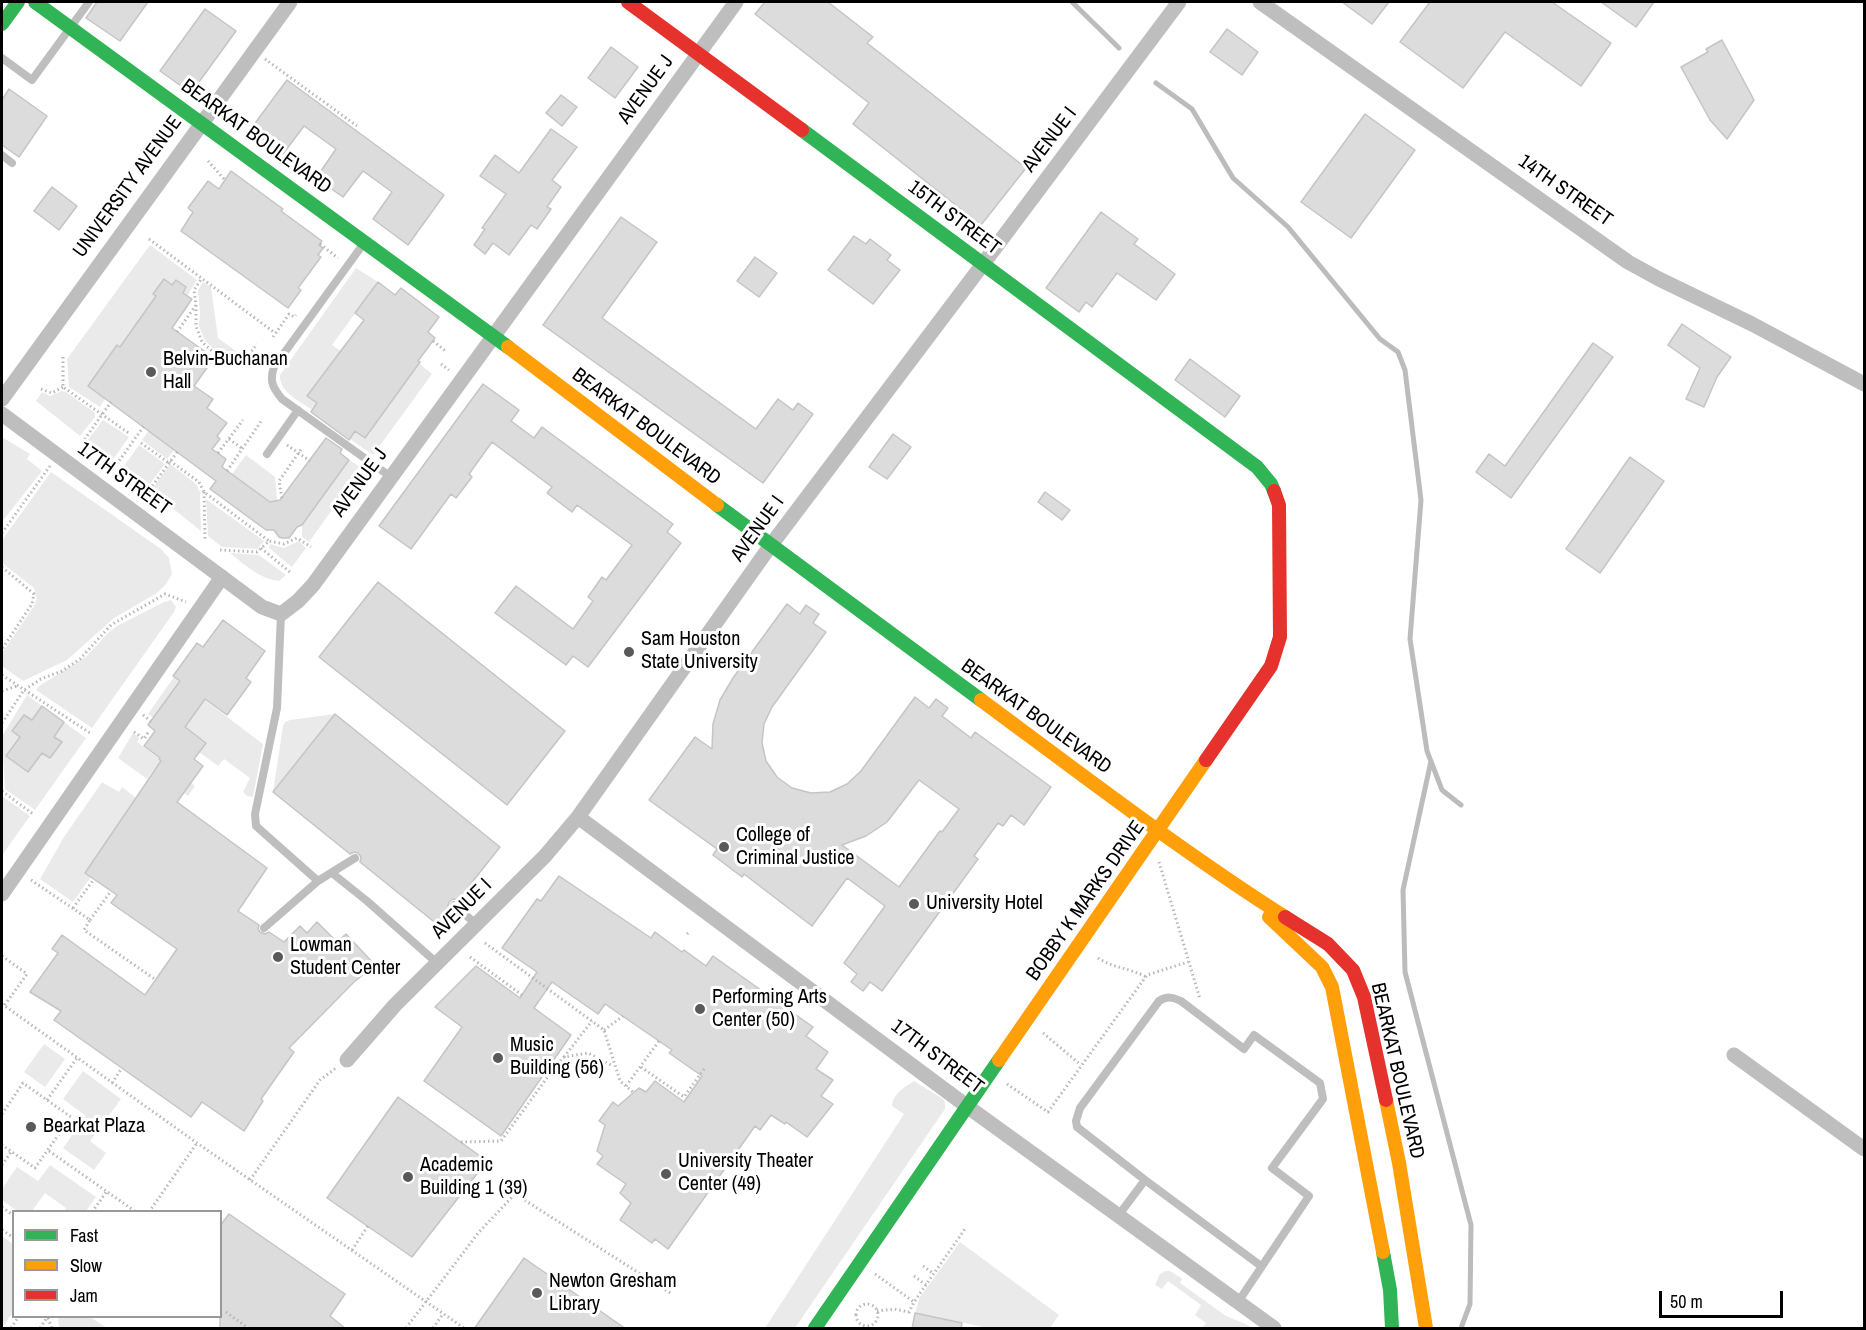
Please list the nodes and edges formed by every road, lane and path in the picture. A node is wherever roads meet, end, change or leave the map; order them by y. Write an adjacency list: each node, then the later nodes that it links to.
1 (18, 2): 9 (street)
2 (35, 2): 10 (street, BEARKAT BOULEVARD)
3 (89, 2): 10 (lane)
4 (290, 2): 11 (street, UNIVERSITY AVENUE)
5 (628, 2): 12 (street, 15TH STREET)
6 (736, 2): 12 (street, AVENUE J)
7 (1179, 2): 26 (street, AVENUE I)
8 (1260, 2): 41 (street, 14TH STREET)
9 (2, 24)
10 (71, 27): 13 (lane); 14 (street, BEARKAT BOULEVARD)
11 (254, 51): 14 (street, UNIVERSITY AVENUE); 16 (path)
12 (698, 53): 26 (street, 15TH STREET); 32 (street, AVENUE J)
13 (2, 58)
14 (202, 122): 23 (street, BEARKAT BOULEVARD); 45 (street, UNIVERSITY AVENUE)
15 (166, 126): 17 (path)
16 (357, 126)
17 (173, 131)
18 (2, 155): 20 (lane)
19 (208, 161): 21 (path)
20 (12, 163)
21 (225, 180)
22 (149, 239): 27 (path)
23 (365, 241): 32 (street, BEARKAT BOULEVARD); 47 (lane)
24 (320, 244): 25 (path)
25 (342, 253)
26 (983, 264): 67 (street, 15TH STREET); 77 (street, AVENUE I)
27 (202, 279): 28 (path); 31 (path)
28 (196, 305): 30 (path); 39 (path)
29 (300, 309): 31 (path)
30 (177, 332)
31 (275, 333): 33 (path)
32 (494, 336): 70 (street, AVENUE J); 77 (street, BEARKAT BOULEVARD)
33 (273, 337)
34 (433, 341): 36 (path)
35 (256, 344): 37 (path)
36 (447, 352)
37 (249, 355)
38 (63, 357): 43 (path)
39 (228, 365)
40 (1864, 370): 41 (street)
41 (1842, 371): 42 (street, 14TH STREET)
42 (1864, 384)
43 (63, 387): 44 (path); 49 (path)
44 (41, 389)
45 (2, 399)
46 (111, 402): 49 (path)
47 (298, 410): 54 (lane); 70 (lane)
48 (2, 414): 83 (street, 17TH STREET)
49 (102, 414): 53 (path); 56 (path)
50 (243, 420): 55 (path)
51 (262, 420): 59 (path)
52 (144, 426): 68 (path)
53 (130, 434)
54 (278, 438): 62 (path); 63 (lane)
55 (229, 439): 59 (path); 61 (path)
56 (82, 443)
57 (141, 443): 65 (path)
58 (302, 448): 62 (path)
59 (243, 449): 69 (path)
60 (178, 451): 65 (path)
61 (218, 453)
62 (298, 453): 64 (path); 73 (path)
63 (267, 454)
64 (309, 461)
65 (169, 462): 71 (path); 72 (path)
66 (51, 464): 74 (path)
67 (1257, 467): 98 (street, BOBBY K MARKS DRIVE)
68 (114, 468)
69 (227, 471)
70 (391, 477): 85 (street, AVENUE J)
71 (204, 492): 75 (path); 76 (path)
72 (147, 493)
73 (282, 498)
74 (2, 533)
75 (205, 539)
76 (269, 541): 78 (path); 79 (path)
77 (771, 545): 97 (street, AVENUE I); 98 (street, BEARKAT BOULEVARD)
78 (311, 547)
79 (261, 548): 80 (path); 82 (path)
80 (220, 550)
81 (2, 567): 86 (path)
82 (291, 573)
83 (222, 577): 85 (street); 107 (street)
84 (186, 602): 89 (path)
85 (281, 614): 104 (lane)
86 (2, 649)
87 (2, 675): 88 (path)
88 (18, 685): 89 (path); 90 (path)
89 (24, 690): 91 (path); 94 (path)
90 (2, 691)
91 (2, 723)
92 (132, 731): 93 (path)
93 (149, 731)
94 (90, 733)
95 (2, 791): 96 (path)
96 (33, 814)
97 (578, 817): 111 (street, AVENUE I); 143 (street, 17TH STREET)
98 (1158, 831): 99 (street, BOBBY K MARKS DRIVE); 105 (street, BEARKAT BOULEVARD)
99 (1145, 849): 117 (path); 143 (street, BOBBY K MARKS DRIVE)
100 (355, 858): 101 (lane)
101 (332, 873): 104 (lane); 118 (lane)
102 (30, 879): 109 (path)
103 (94, 879): 109 (path)
104 (318, 881): 112 (lane)
105 (1233, 884): 185 (street, BEARKAT BOULEVARD); 186 (street, BEARKAT BOULEVARD)
106 (111, 891): 110 (path)
107 (2, 894)
108 (454, 905): 111 (lane)
109 (73, 909): 110 (path)
110 (90, 920): 120 (path)
111 (476, 924): 118 (street, AVENUE I)
112 (264, 928)
113 (485, 942): 125 (path)
114 (2, 956): 122 (path)
115 (470, 957): 121 (path)
116 (1098, 957): 119 (path)
117 (1188, 962): 119 (path); 124 (path)
118 (437, 963): 132 (street, AVENUE I)
119 (1146, 977): 133 (path)
120 (156, 980)
121 (522, 995)
122 (3, 1005): 131 (path)
123 (623, 1016): 126 (path)
124 (1204, 1019): 153 (lane); 165 (lane)
125 (592, 1021): 126 (path); 130 (path)
126 (604, 1030): 134 (path)
127 (1043, 1033): 133 (path)
128 (659, 1041): 135 (path)
129 (1734, 1055): 148 (street)
130 (564, 1057): 134 (path); 145 (path)
131 (77, 1058): 138 (path); 142 (path)
132 (347, 1060): 152 (path)
133 (1081, 1065): 139 (path)
134 (615, 1066): 140 (path)
135 (640, 1066): 137 (path); 140 (path)
136 (122, 1068): 138 (path)
137 (704, 1069)
138 (112, 1083): 146 (path)
139 (1007, 1084)
140 (626, 1086): 141 (path)
141 (634, 1093)
142 (47, 1100): 144 (path); 149 (path)
143 (968, 1107): 160 (street, 17TH STREET); 183 (street, BOBBY K MARKS DRIVE)
144 (2, 1114)
145 (461, 1142)
146 (197, 1143): 152 (path); 159 (path)
147 (2, 1145): 150 (path)
148 (1864, 1149)
149 (48, 1150): 150 (path); 154 (path)
150 (11, 1152): 151 (path)
151 (2, 1165)
152 (250, 1180): 163 (path)
153 (1145, 1180): 160 (lane); 165 (lane)
154 (107, 1191): 155 (path); 156 (path)
155 (127, 1205): 157 (path); 158 (path)
156 (94, 1210)
157 (124, 1210)
158 (133, 1210)
159 (150, 1210)
160 (1118, 1216): 173 (street, 17TH STREET)
161 (368, 1226): 163 (path)
162 (965, 1229): 167 (path)
163 (352, 1250): 171 (path)
164 (923, 1266): 167 (path)
165 (1261, 1266): 173 (lane)
166 (873, 1273): 172 (path)
167 (934, 1274): 169 (path)
168 (914, 1276): 169 (path)
169 (926, 1285): 172 (path)
170 (672, 1294): 171 (path)
171 (426, 1302): 178 (path); 180 (path)
172 (914, 1302): 176 (path)
173 (1238, 1302): 184 (street, 17TH STREET)
174 (852, 1304): 175 (path)
175 (858, 1308): 176 (path); 176 (path)
176 (878, 1311)
177 (226, 1312): 179 (path)
178 (444, 1314): 181 (path); 182 (path)
179 (248, 1329)
180 (406, 1329)
181 (433, 1329)
182 (464, 1329)
183 (815, 1329)
184 (1274, 1329)
185 (1392, 1329)
186 (1426, 1329)

